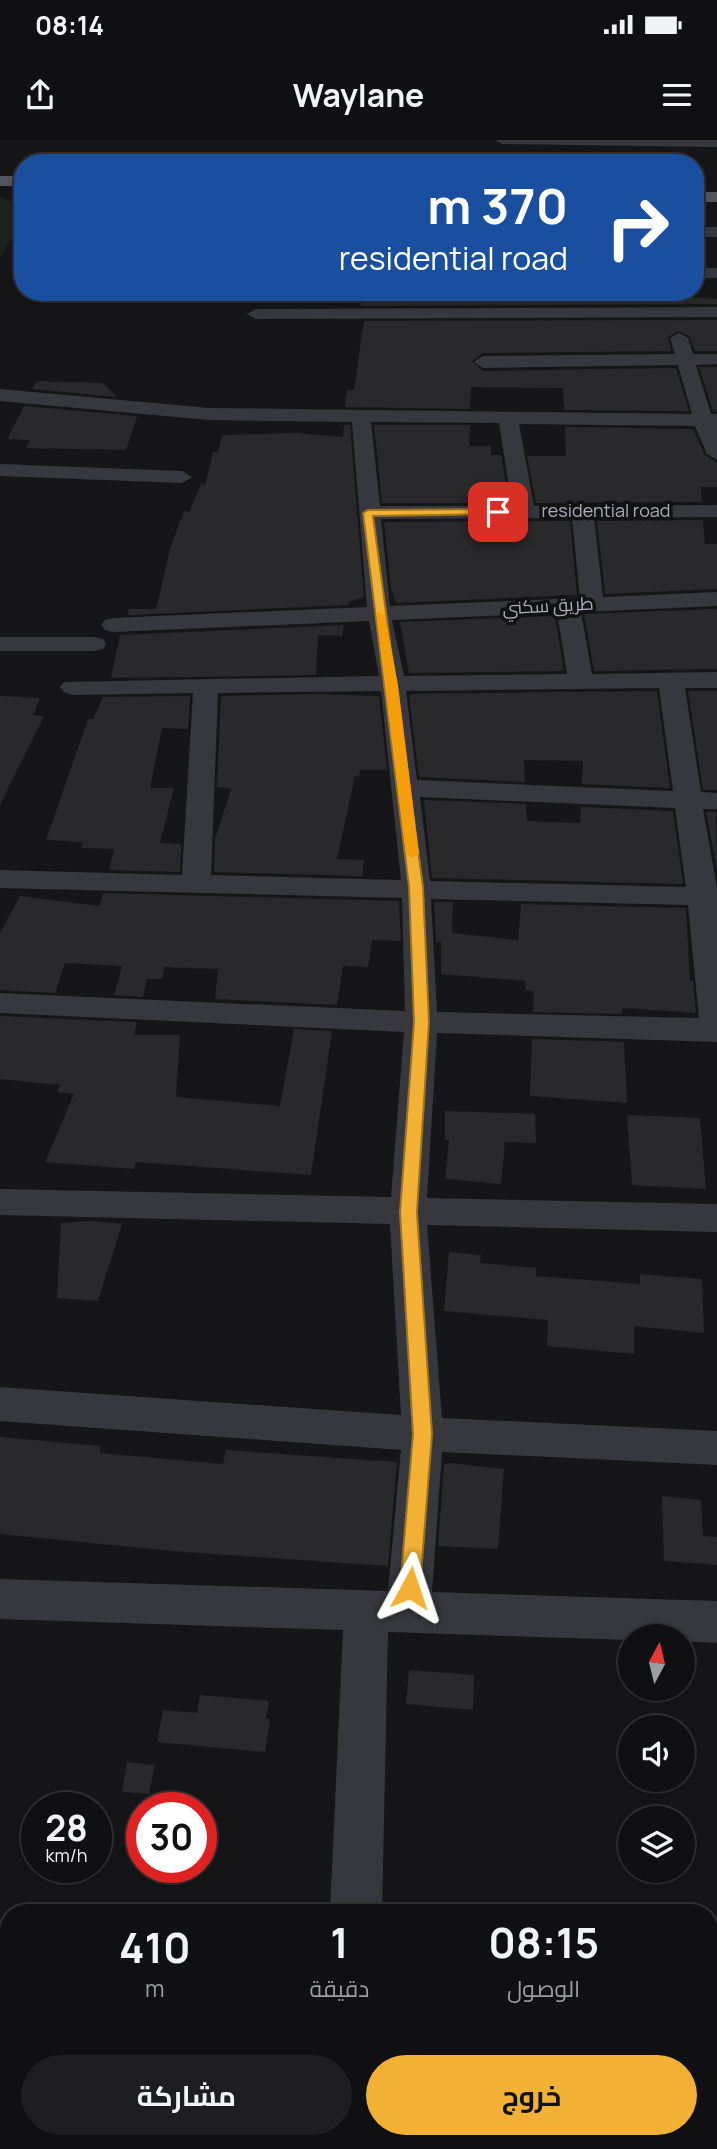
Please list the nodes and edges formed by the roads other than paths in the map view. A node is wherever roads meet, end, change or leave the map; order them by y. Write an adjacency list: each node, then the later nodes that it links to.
1 (502, 140): 3 (street)
2 (717, 143): 3 (street)
3 (631, 145)
4 (484, 301): 8 (street)
5 (668, 301): 6 (street)
6 (671, 312): 7 (street); 8 (street); 10 (street)
7 (717, 312)
8 (483, 313): 9 (street); 10 (street)
9 (256, 314)
10 (685, 359): 11 (street); 15 (street)
11 (717, 359)
12 (0, 395): 13 (street)
13 (360, 417): 14 (street); 22 (street)
14 (508, 418): 15 (street); 21 (street)
15 (711, 420): 16 (street)
16 (717, 454)
17 (0, 470): 18 (street)
18 (182, 477)
19 (582, 511): 20 (street, residential road); 21 (street, residential road); 24 (street)
20 (717, 511)
21 (524, 512): 22 (street, residential road)
22 (368, 513): 25 (street)
23 (717, 599): 24 (street, طريق سكني)
24 (580, 605): 25 (street, طريق سكني); 31 (street)
25 (379, 613): 26 (street, طريق سكني); 32 (street)
26 (113, 625)
27 (0, 644): 28 (street)
28 (94, 644)
29 (717, 680): 30 (street)
30 (671, 681): 31 (street); 36 (street)
31 (581, 682): 32 (street)
32 (393, 685): 34 (street); 35 (street)
33 (73, 687): 34 (street)
34 (206, 687): 38 (street)
35 (405, 788): 36 (street); 39 (street)
36 (703, 801): 40 (street)
37 (0, 879): 38 (street)
38 (196, 883): 39 (street)
39 (416, 887): 40 (street); 42 (street)
40 (710, 897): 43 (street)
41 (0, 1003): 42 (street)
42 (421, 1022): 43 (street); 45 (street)
43 (717, 1030)
44 (0, 1202): 45 (street)
45 (408, 1212): 46 (street); 48 (street)
46 (717, 1218)
47 (0, 1404): 48 (street)
48 (423, 1434): 49 (street); 51 (street)
49 (717, 1448)
50 (0, 1599): 51 (street)
51 (387, 1613): 52 (street); 53 (street)
52 (717, 1622)
53 (357, 1904)

